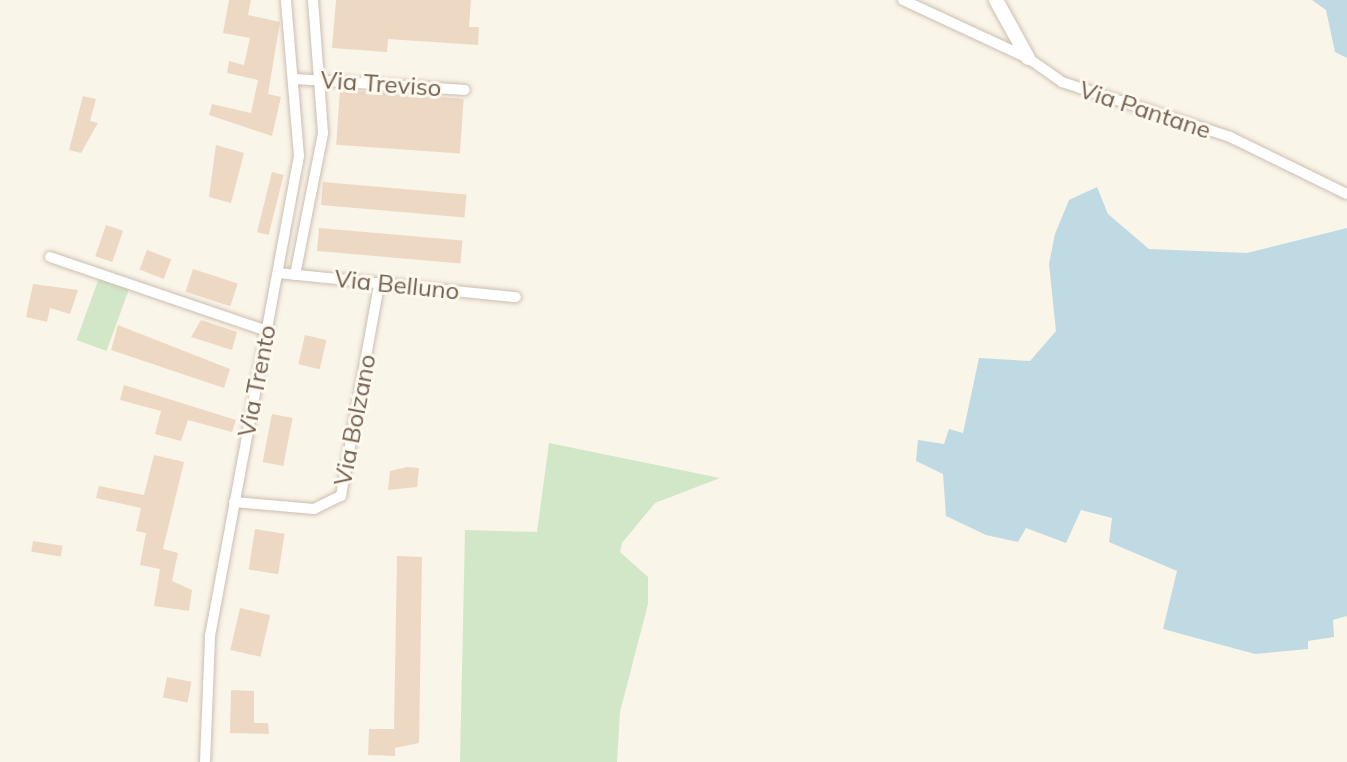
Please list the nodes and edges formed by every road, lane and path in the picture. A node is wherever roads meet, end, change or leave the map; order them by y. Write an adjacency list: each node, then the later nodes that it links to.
1 (286, 0): 6 (street, Via Trento)
2 (313, 0): 7 (street)
3 (903, 0): 5 (street, Via Pantane)
4 (996, 0): 5 (street)
5 (1028, 58): 9 (street, Via Pantane)
6 (297, 79): 7 (street, Via Treviso); 11 (street, Via Trento)
7 (324, 79): 8 (street, Via Treviso); 12 (street)
8 (465, 90)
9 (1347, 194)
10 (50, 257): 15 (street)
11 (278, 273): 12 (street, Via Belluno); 15 (street, Via Trento)
12 (295, 275): 13 (street, Via Belluno)
13 (379, 284): 14 (street, Via Belluno); 16 (street, Via Bolzano)
14 (516, 297)
15 (267, 331): 16 (street, Via Trento)
16 (234, 502): 17 (street, Via Trento)
17 (205, 762)

